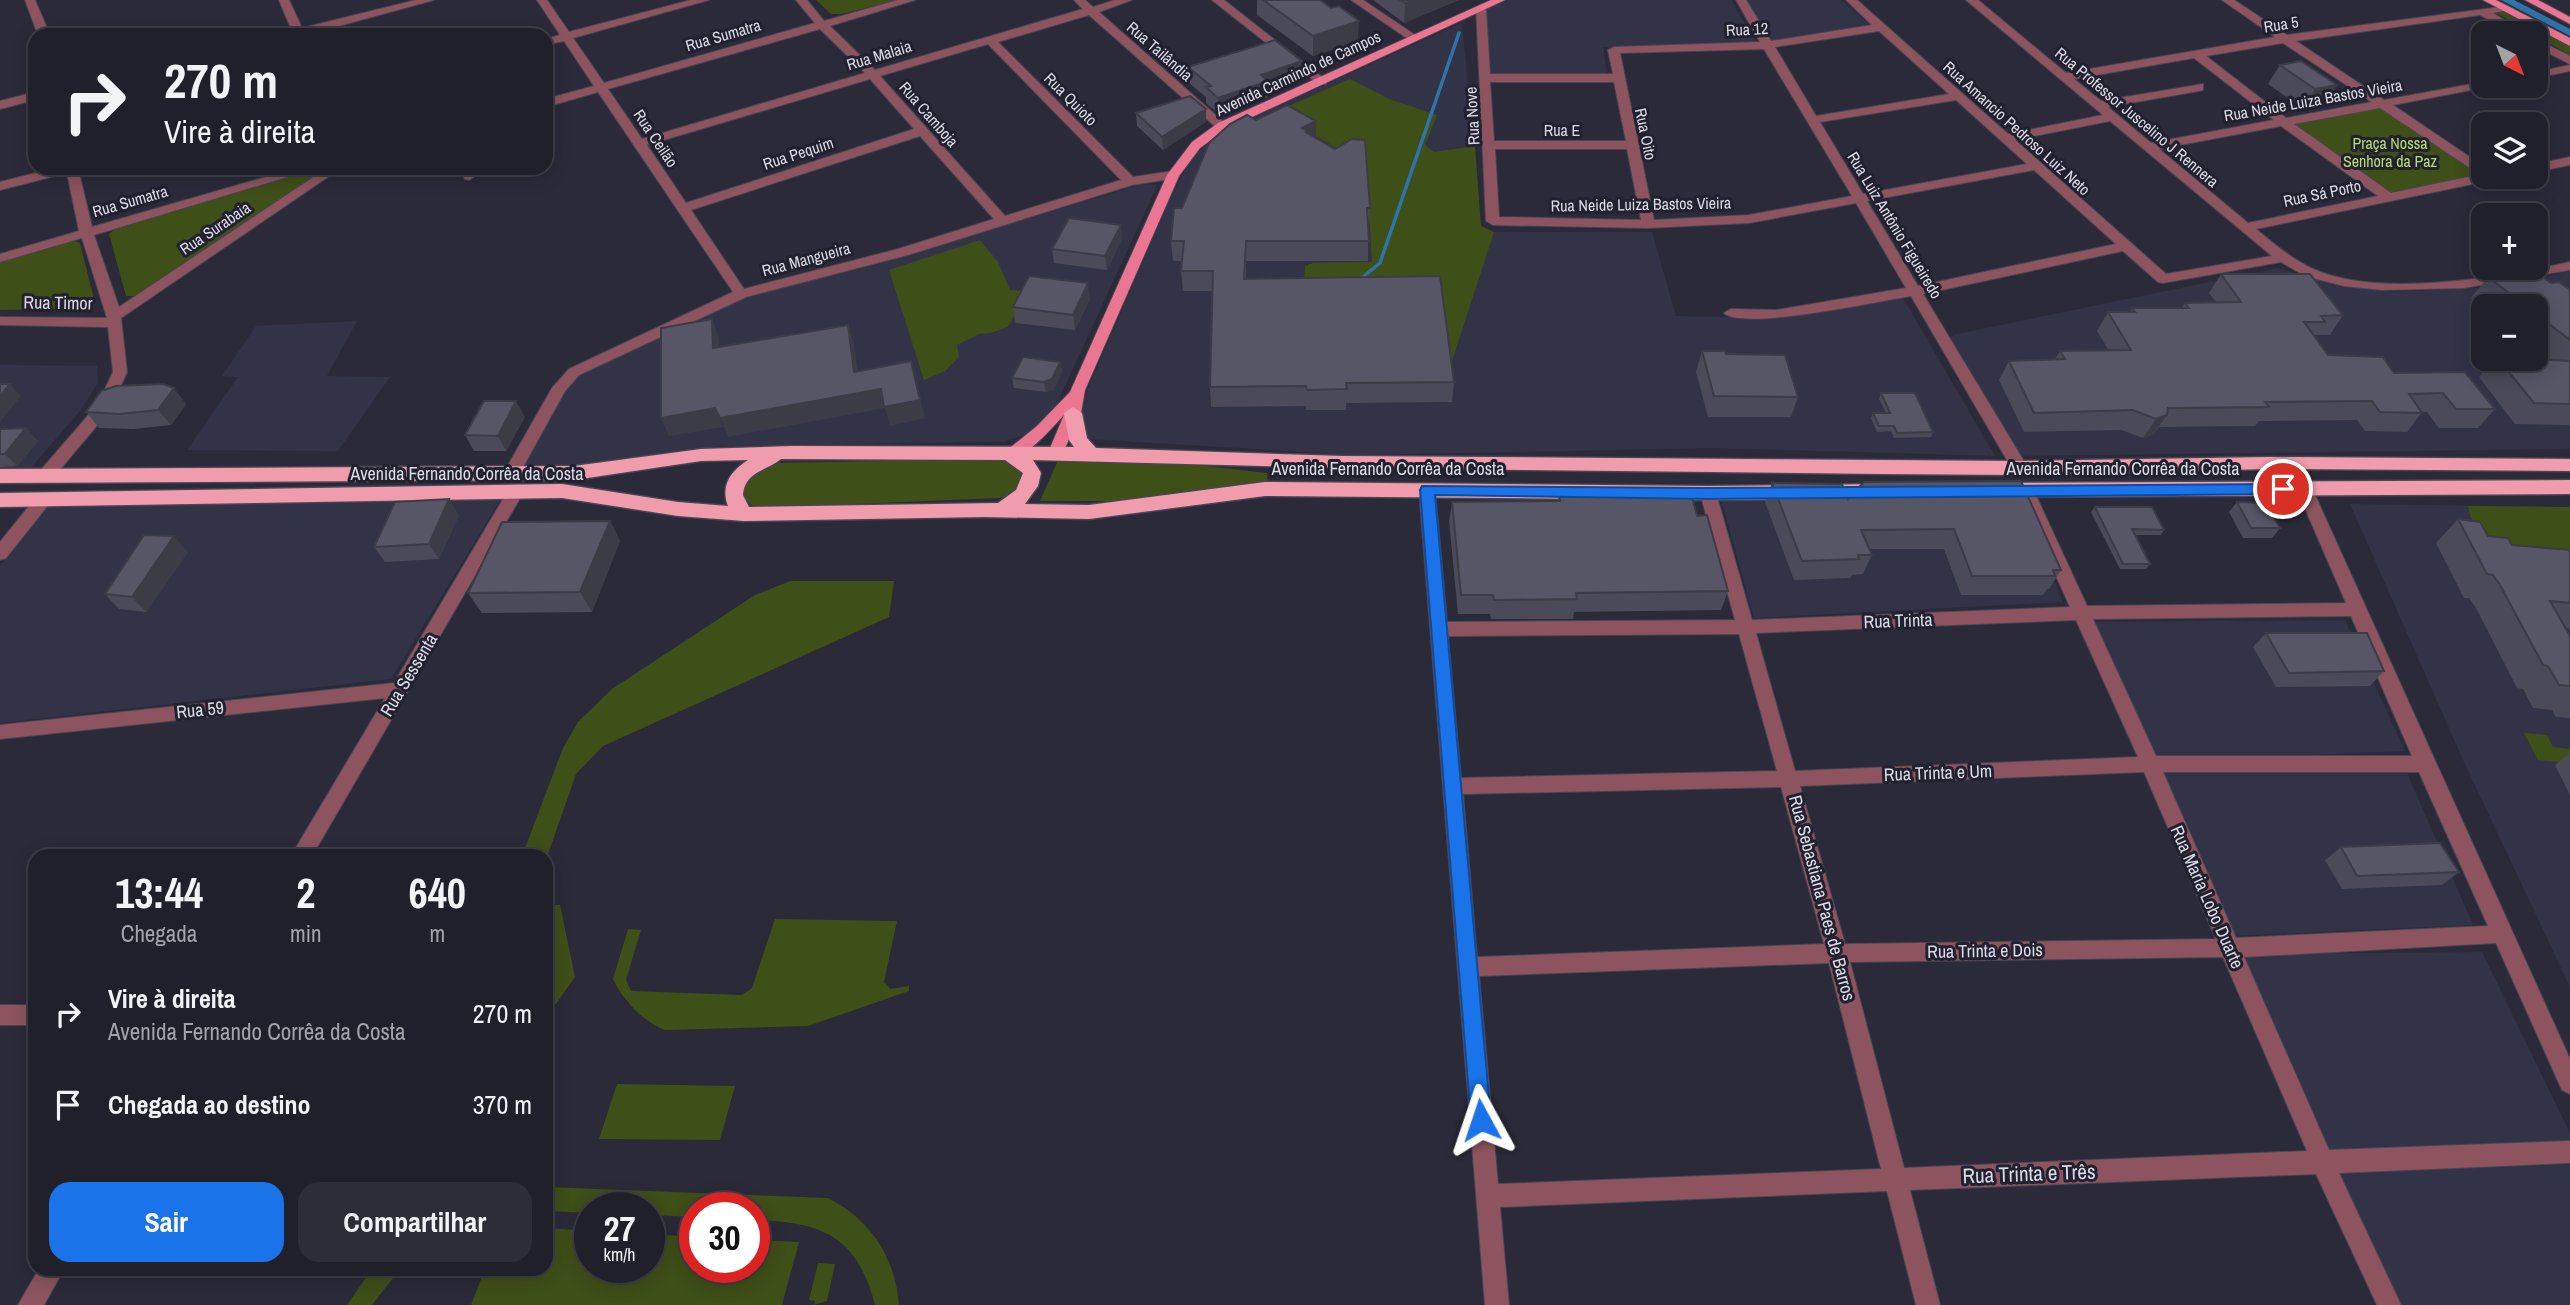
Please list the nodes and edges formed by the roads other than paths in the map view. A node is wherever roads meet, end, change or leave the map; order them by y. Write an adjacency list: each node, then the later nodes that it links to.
1 (30, 0): 27 (street)
2 (284, 0): 28 (street)
3 (429, 0): 29 (street)
4 (542, 0): 30 (street, Rua Ceilão)
5 (704, 0): 30 (street)
6 (802, 0): 25 (street, Rua Camboja)
7 (910, 0): 25 (street, Rua Sumatra)
8 (1079, 0): 21 (street, Rua Tailândia)
9 (1127, 0): 21 (street, Rua Malaia)
10 (1217, 0): 47 (street)
11 (1356, 0): 33 (street)
12 (1500, 0): 20 (main road, Avenida Carmindo de Campos)
13 (1741, 0): 36 (street, Rua Luiz Antônio Figueiredo)
14 (1851, 0): 26 (street, Rua Amancio Pedroso Luiz Neto)
15 (1971, 0): 44 (street, Rua Professor Juscelino J Rennera)
16 (2227, 0): 34 (street)
17 (2488, 0): 19 (main road)
18 (2530, 0): 24 (main road)
19 (2504, 8): 22 (street, Rua 5); 35 (main road)
20 (1480, 9): 33 (main road, Avenida Carmindo de Campos); 45 (street, Rua Nove)
21 (1091, 11): 32 (street, Rua Malaia); 60 (street, Rua Tailândia)
22 (2483, 12): 23 (street); 34 (street, Rua 5)
23 (2499, 21)
24 (2570, 21)
25 (822, 25): 43 (street, Rua Camboja); 50 (street, Rua Sumatra)
26 (1881, 27): 36 (street, Rua 12); 51 (street, Rua Amancio Pedroso Luiz Neto)
27 (41, 28)
28 (294, 28)
29 (319, 28)
30 (566, 36): 31 (street); 50 (street, Rua Ceilão)
31 (553, 39)
32 (989, 39): 43 (street, Rua Malaia); 77 (street, Rua Quioto)
33 (1415, 39): 47 (main road, Avenida Carmindo de Campos)
34 (2285, 39): 39 (street, Rua 5); 56 (street)
35 (2570, 43)
36 (1768, 45): 38 (street, Rua 12); 58 (street, Rua Luiz Antônio Figueiredo)
37 (2548, 49): 40 (street)
38 (1614, 50): 46 (street, Rua Oito)
39 (2196, 54): 44 (street, Rua 5); 59 (street)
40 (2570, 61)
41 (2570, 68): 42 (street)
42 (2548, 73)
43 (872, 74): 61 (street, Rua Camboja); 63 (street, Rua Malaia)
44 (2064, 77): 55 (street, Rua Professor Juscelino J Rennera)
45 (1486, 78): 46 (street); 64 (street, Rua Nove)
46 (1618, 78): 65 (street, Rua Oito)
47 (1322, 82): 60 (main road, Avenida Carmindo de Campos)
48 (2199, 86): 55 (street)
49 (2471, 87): 56 (street, Rua Neide Luiza Bastos Vieira)
50 (603, 88): 53 (street, Rua Sumatra); 63 (street, Rua Ceilão)
51 (1958, 96): 58 (street); 62 (street, Rua Amancio Pedroso Luiz Neto)
52 (28, 98): 54 (street)
53 (553, 101)
54 (0, 105)
55 (2099, 105): 57 (street, Rua Professor Juscelino J Rennera)
56 (2382, 105): 59 (street, Rua Neide Luiza Bastos Vieira); 68 (street)
57 (2113, 117): 62 (street); 66 (street, Rua Professor Juscelino J Rennera)
58 (1813, 120): 80 (street, Rua Luiz Antônio Figueiredo)
59 (2285, 123): 66 (street, Rua Neide Luiza Bastos Vieira); 79 (street)
60 (1222, 126): 75 (main road, Avenida Carmindo de Campos)
61 (922, 131): 81 (street, Rua Pequim); 82 (street, Rua Camboja)
62 (2004, 138): 69 (street, Rua Amancio Pedroso Luiz Neto)
63 (641, 143): 81 (street, Rua Ceilão)
64 (1490, 145): 65 (street, Rua E); 83 (street, Rua Nove)
65 (1634, 145): 84 (street, Rua Oito)
66 (2149, 147): 85 (street, Rua Professor Juscelino J Rennera)
67 (2570, 161): 70 (street)
68 (2471, 163)
69 (2036, 166): 80 (street, Rua Neide Luiza Bastos Vieira); 87 (street, Rua Amancio Pedroso Luiz Neto)
70 (2548, 166)
71 (43, 175): 78 (street)
72 (73, 175): 86 (street)
73 (286, 175): 86 (street, Rua Sumatra)
74 (325, 175): 94 (street, Rua Surabaia)
75 (1173, 175): 77 (street, Rua Mangueira); 96 (main road, Avenida Carmindo de Campos)
76 (2471, 180): 79 (street, Rua Sá Porto)
77 (1130, 181): 82 (street, Rua Mangueira)
78 (0, 186)
79 (2388, 197): 85 (street, Rua Sá Porto)
80 (1860, 200): 84 (street, Rua Neide Luiza Bastos Vieira); 91 (street, Rua Luiz Antônio Figueiredo)
81 (684, 208): 92 (street, Rua Ceilão)
82 (1002, 221): 92 (street, Rua Mangueira)
83 (1493, 221): 84 (street, Rua Neide Luiza Bastos Vieira)
84 (1648, 225)
85 (2246, 227): 89 (street, Rua Professor Juscelino J Rennera)
86 (86, 232): 88 (street, Rua Sumatra); 94 (street)
87 (2126, 246): 89 (street, Rua Amancio Pedroso Luiz Neto); 91 (street)
88 (0, 258)
89 (2283, 258): 90 (street, Rua Professor Juscelino J Rennera)
90 (2570, 266)
91 (1914, 291): 93 (street); 104 (street, Rua Luiz Antônio Figueiredo)
92 (741, 294): 107 (street, Rua Mangueira)
93 (1731, 313)
94 (115, 320): 95 (street, Rua Timor); 105 (street)
95 (0, 321)
96 (1078, 390): 97 (main road, Avenida Carmindo de Campos); 100 (main road)
97 (1073, 413): 99 (highway); 101 (main road, Avenida Carmindo de Campos)
98 (792, 452): 100 (highway, Avenida Fernando Corrêa da Costa); 107 (highway, Avenida Fernando Corrêa da Costa); 119 (highway)
99 (1091, 454): 101 (highway, Avenida Fernando Corrêa da Costa); 104 (highway, Avenida Fernando Corrêa da Costa)
100 (1011, 455): 101 (highway, Avenida Fernando Corrêa da Costa); 108 (highway)
101 (1055, 455): 108 (highway)
102 (2386, 464): 103 (highway, Avenida Fernando Corrêa da Costa); 104 (highway, Avenida Fernando Corrêa da Costa); 113 (highway)
103 (2570, 465)
104 (2020, 468)
105 (46, 475): 106 (highway, Avenida Fernando Corrêa da Costa); 107 (highway, Avenida Fernando Corrêa da Costa)
106 (0, 476)
107 (513, 484): 117 (highway, Avenida Fernando Corrêa da Costa); 119 (highway, Avenida Fernando Corrêa da Costa); 125 (street, Rua Sessenta)
108 (1031, 486): 118 (highway)
109 (2570, 487): 113 (highway, Avenida Fernando Corrêa da Costa)
110 (2025, 489): 112 (highway, Avenida Fernando Corrêa da Costa); 113 (highway, Avenida Fernando Corrêa da Costa); 122 (street, Rua Maria Lobo Duarte)
111 (1427, 490): 115 (highway, Avenida Fernando Corrêa da Costa); 118 (highway, Avenida Fernando Corrêa da Costa); 124 (street)
112 (1983, 490)
113 (2305, 490): 121 (street)
114 (1901, 491): 115 (highway, Avenida Fernando Corrêa da Costa)
115 (1708, 494): 123 (street, Rua Sebastiana Paes de Barros)
116 (0, 500): 117 (highway, Avenida Fernando Corrêa da Costa)
117 (43, 500): 120 (street)
118 (1003, 510): 119 (highway, Avenida Fernando Corrêa da Costa)
119 (744, 514)
120 (0, 554)
121 (2357, 609): 122 (street, Rua Trinta); 128 (street)
122 (2082, 613): 123 (street, Rua Trinta); 127 (street, Rua Maria Lobo Duarte)
123 (1745, 627): 124 (street, Rua Trinta); 129 (street, Rua Sebastiana Paes de Barros)
124 (1439, 629): 130 (street)
125 (400, 689): 126 (street, Rua 59); 131 (street, Rua Sessenta)
126 (0, 732)
127 (2148, 764): 128 (street, Rua Trinta e Um); 129 (street, Rua Trinta e Um); 133 (street, Rua Maria Lobo Duarte)
128 (2424, 764): 132 (street)
129 (1789, 779): 130 (street, Rua Trinta e Um); 134 (street, Rua Sebastiana Paes de Barros)
130 (1451, 786): 135 (street)
131 (305, 849)
132 (2502, 934): 133 (street, Rua Trinta e Dois); 138 (street)
133 (2229, 948): 134 (street, Rua Trinta e Dois); 140 (street, Rua Maria Lobo Duarte)
134 (1837, 953): 135 (street, Rua Trinta e Dois); 141 (street, Rua Sebastiana Paes de Barros)
135 (1468, 967): 142 (street)
136 (0, 1015): 137 (street)
137 (28, 1015)
138 (2570, 1083)
139 (2570, 1152): 140 (street, Rua Trinta e Três)
140 (2323, 1163): 141 (street, Rua Trinta e Três); 147 (street, Rua Maria Lobo Duarte)
141 (1896, 1179): 142 (street, Rua Trinta e Três); 146 (street, Rua Sebastiana Paes de Barros)
142 (1487, 1196): 145 (street)
143 (48, 1276): 144 (street)
144 (30, 1305)
145 (1497, 1305)
146 (1928, 1305)
147 (2389, 1305)

